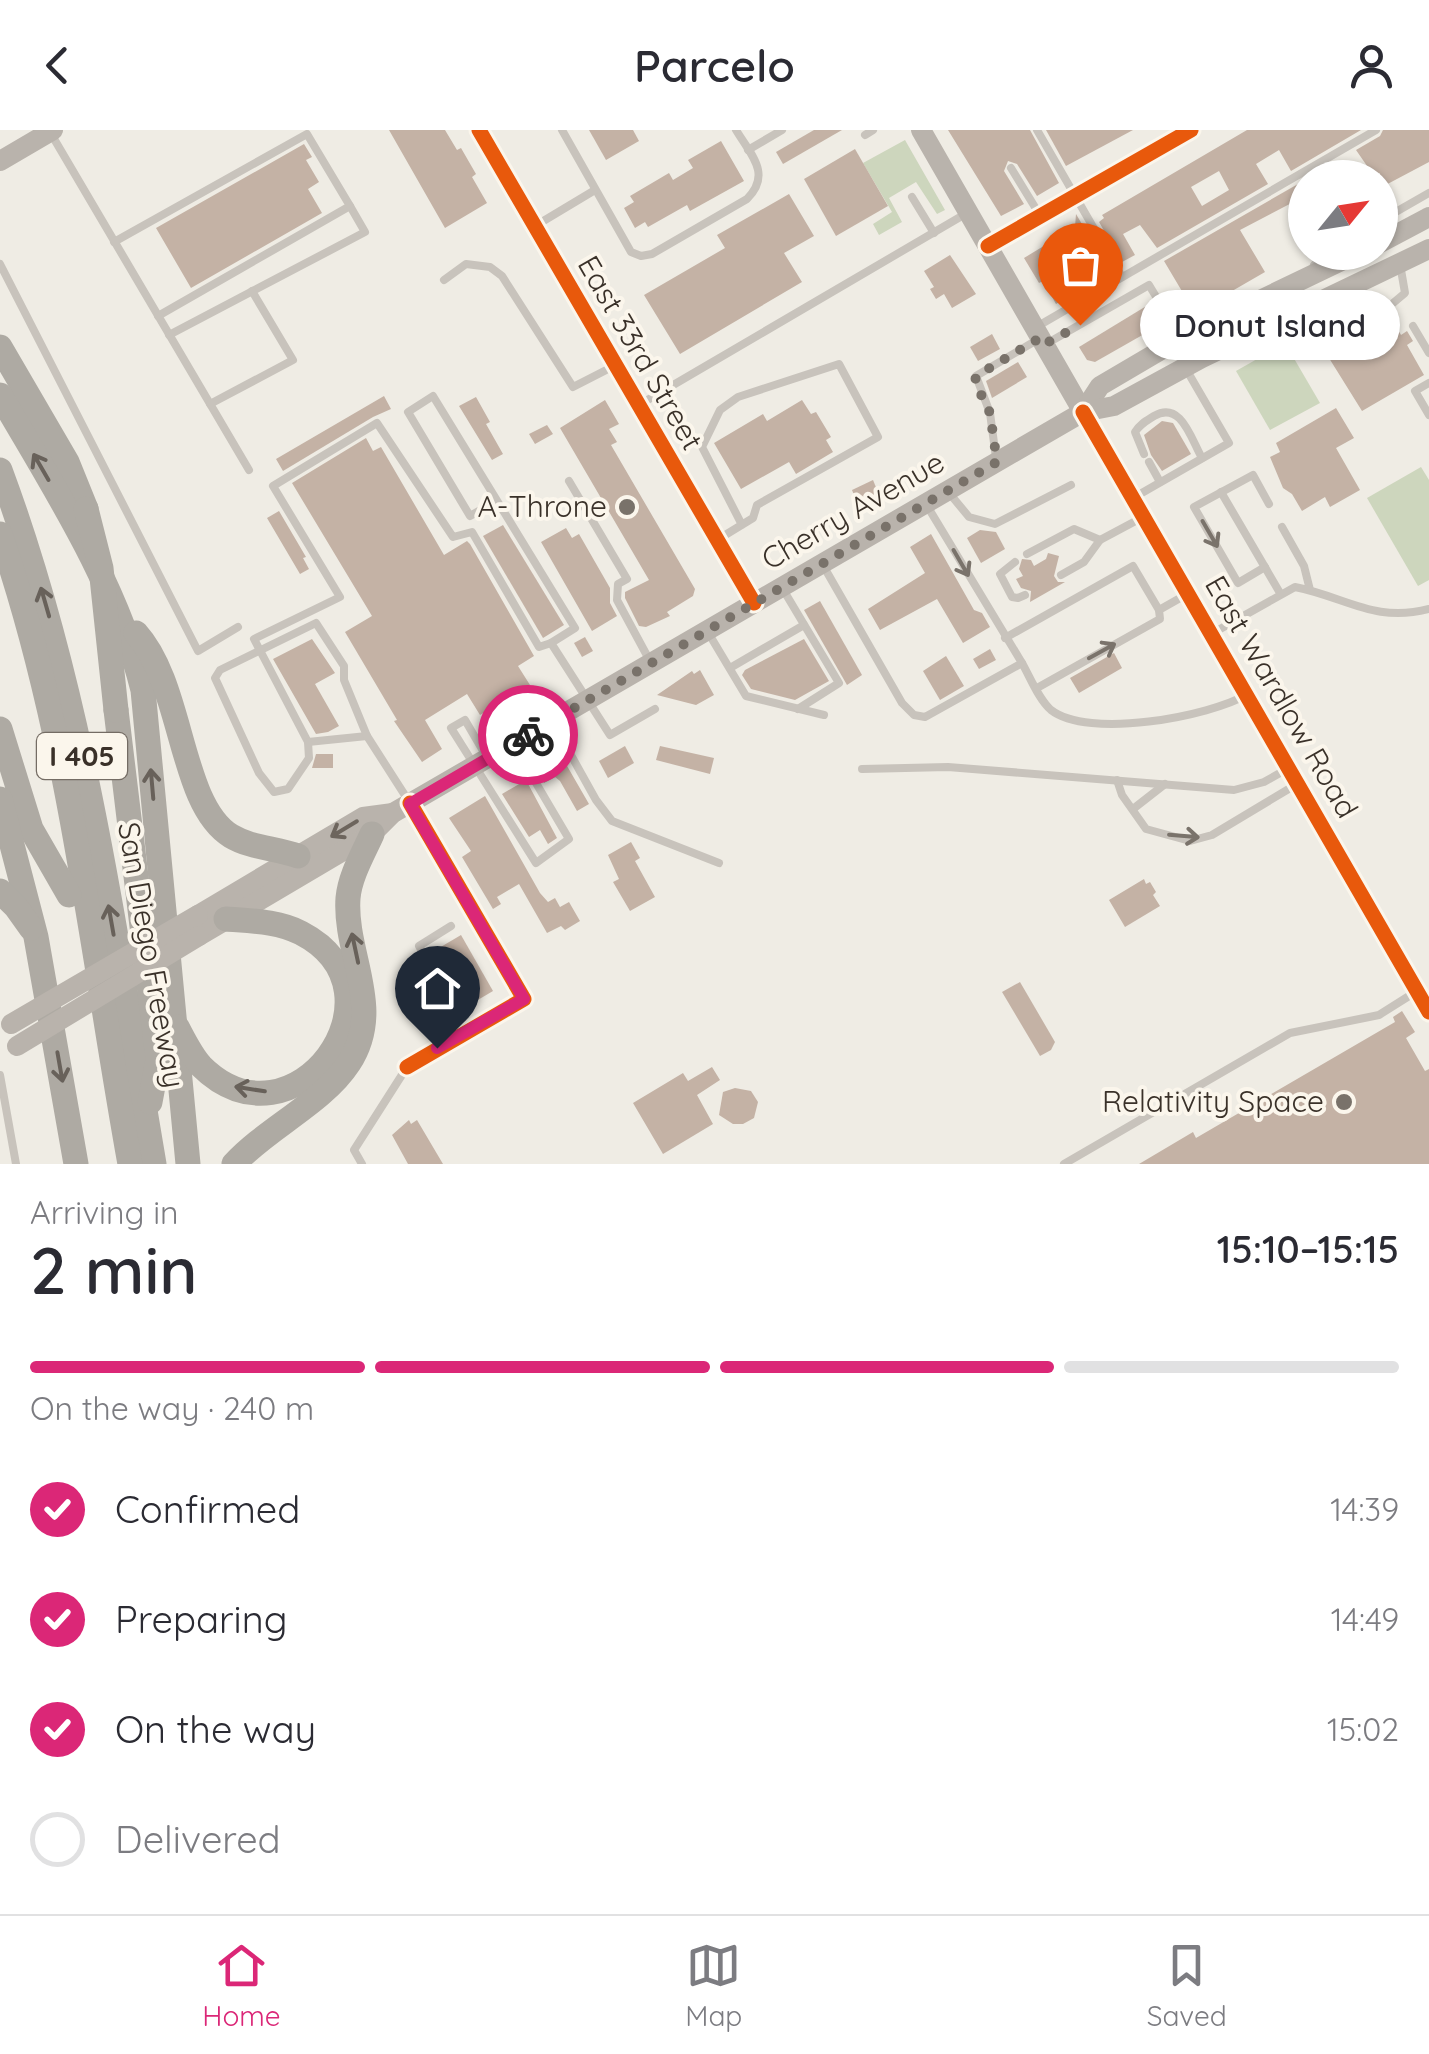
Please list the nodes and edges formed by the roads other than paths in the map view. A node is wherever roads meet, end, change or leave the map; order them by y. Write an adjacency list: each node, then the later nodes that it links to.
1 (479, 130): 22 (street, East 33rd Street)
2 (562, 130): 13 (lane)
3 (736, 130): 10 (lane)
4 (782, 130): 10 (lane)
5 (921, 130): 19 (main road, East Wardlow Road)
6 (1037, 130): 15 (lane)
7 (1191, 130): 15 (street)
8 (1376, 130): 32 (lane)
9 (46, 132): 11 (main road); 25 (lane)
10 (748, 150): 13 (lane)
11 (0, 161)
12 (1011, 168): 20 (lane)
13 (595, 190): 22 (lane)
14 (1429, 193): 18 (lane)
15 (1076, 197): 20 (street); 32 (lane)
16 (912, 198): 23 (lane)
17 (350, 206): 25 (lane); 35 (lane); 37 (lane)
18 (1398, 211)
19 (968, 212): 23 (lane); 26 (main road, East Wardlow Road)
20 (1040, 217): 26 (street)
21 (1429, 217): 24 (main road)
22 (535, 226): 44 (street, East 33rd Street)
23 (934, 233): 49 (lane)
24 (1398, 233)
25 (114, 242): 37 (lane)
26 (988, 246): 40 (main road, East Wardlow Road)
27 (1429, 249): 29 (main road, Cherry Avenue)
28 (0, 264): 87 (lane)
29 (1400, 264): 36 (main road, Cherry Avenue); 36 (lane)
30 (1308, 270): 34 (lane, Cherry Avenue)
31 (1323, 270): 34 (main road, Cherry Avenue)
32 (1122, 277): 40 (lane)
33 (444, 280): 44 (lane)
34 (1284, 289): 41 (main road, Cherry Avenue)
35 (252, 291): 39 (lane); 48 (lane)
36 (1344, 291): 45 (main road, Cherry Avenue)
37 (158, 316): 39 (lane)
38 (1413, 326): 43 (lane)
39 (169, 335): 48 (lane)
40 (1040, 337): 41 (lane); 50 (main road, East Wardlow Road); 53 (lane)
41 (1180, 338): 50 (main road, Cherry Avenue)
42 (0, 347): 134 (highway, bridge)
43 (1429, 353)
44 (616, 365): 49 (street, East 33rd Street)
45 (1185, 367): 50 (main road, Cherry Avenue); 52 (lane)
46 (1429, 382): 51 (lane)
47 (0, 394): 85 (highway, one-way to 47)
48 (210, 404): 55 (lane)
49 (639, 404): 69 (street, East 33rd Street)
50 (1083, 412): 53 (main road, Cherry Avenue); 61 (street, East Wardlow Road)
51 (1429, 415)
52 (1202, 458): 57 (lane); 57 (lane)
53 (997, 462): 59 (main road, Cherry Avenue)
54 (0, 470): 130 (highway, San Diego Freeway / I 405, one-way to 54)
55 (249, 470)
56 (569, 482): 93 (lane)
57 (1160, 482): 61 (lane)
58 (1072, 485): 59 (lane)
59 (948, 490): 63 (main road, Cherry Avenue)
60 (1221, 492): 64 (lane); 74 (lane); 74 (lane, one-way to 74)
61 (1133, 498): 65 (street, East Wardlow Road)
62 (496, 501): 62 (lane); 91 (lane)
63 (926, 503): 73 (main road, Cherry Avenue); 90 (lane, one-way to 90)
64 (1270, 504)
65 (1144, 516): 70 (lane); 79 (street, East Wardlow Road)
66 (742, 524): 66 (lane); 69 (lane)
67 (1282, 527): 78 (lane)
68 (0, 534): 138 (highway)
69 (717, 540): 82 (street, East 33rd Street)
70 (1100, 540): 71 (lane); 75 (lane)
71 (1027, 554)
72 (1014, 562): 81 (lane)
73 (822, 564): 77 (main road, Cherry Avenue); 94 (lane)
74 (1265, 567): 80 (lane)
75 (1061, 575)
76 (0, 578): 120 (highway, I 405)
77 (781, 587): 82 (main road, Cherry Avenue); 86 (lane)
78 (1310, 590): 80 (lane); 83 (lane)
79 (1189, 593): 84 (lane); 89 (street, East Wardlow Road)
80 (1280, 593): 89 (lane)
81 (1025, 595)
82 (754, 603): 88 (main road, Cherry Avenue)
83 (1429, 609)
84 (1160, 610): 90 (lane); 96 (lane, one-way to 84)
85 (118, 615): 117 (highway); 127 (highway, one-way to 85)
86 (804, 625): 95 (lane); 100 (lane)
87 (238, 627)
88 (706, 630): 93 (main road, Cherry Avenue); 95 (lane)
89 (1213, 633): 97 (street, East Wardlow Road)
90 (1006, 638): 94 (lane)
91 (550, 643): 92 (lane); 98 (lane)
92 (260, 652): 104 (lane); 105 (lane); 105 (lane)
93 (652, 663): 98 (main road, Cherry Avenue)
94 (1022, 664): 96 (lane)
95 (730, 668): 100 (lane)
96 (1037, 688): 97 (lane)
97 (1248, 694): 108 (street, East Wardlow Road)
98 (589, 699): 99 (lane); 102 (main road, Cherry Avenue)
99 (655, 708)
100 (798, 709): 101 (lane)
101 (824, 715)
102 (552, 721): 106 (main road, Cherry Avenue); 118 (lane)
103 (0, 729): 120 (highway)
104 (367, 736): 105 (lane); 114 (lane)
105 (308, 742)
106 (513, 744): 107 (main road, Cherry Avenue); 107 (lane)
107 (480, 763): 107 (lane); 114 (main road, Cherry Avenue)
108 (1290, 767): 111 (street, East Wardlow Road); 112 (lane)
109 (862, 768): 110 (lane)
110 (1117, 780): 112 (lane); 115 (lane)
111 (1300, 782): 115 (lane, one-way to 111); 125 (street, East Wardlow Road)
112 (1165, 784): 115 (lane)
113 (0, 799): 124 (highway)
114 (401, 808): 116 (main road, Cherry Avenue); 117 (main road, Cherry Avenue, one-way to 117); 129 (street)
115 (1133, 809)
116 (372, 834): 121 (main road, Cherry Avenue); 142 (highway, one-way to 116)
117 (298, 856): 122 (main road, Cherry Avenue)
118 (719, 864)
119 (0, 891): 124 (highway)
120 (70, 895): 137 (highway, I 405)
121 (226, 919): 122 (main road, Cherry Avenue); 127 (highway, one-way to 127)
122 (198, 925): 128 (main road, Cherry Avenue, bridge); 131 (main road, Cherry Avenue, bridge)
123 (451, 926): 129 (lane)
124 (36, 937): 136 (highway, one-way to 136)
125 (1417, 991): 126 (street, East Wardlow Road); 144 (lane)
126 (1429, 1012)
127 (172, 1018): 141 (highway)
128 (5, 1027)
129 (466, 1030): 132 (street)
130 (134, 1050): 134 (highway, San Diego Freeway / I 405); 139 (highway)
131 (8, 1051)
132 (408, 1067): 143 (lane)
133 (0, 1075): 135 (lane)
134 (146, 1120): 140 (highway, San Diego Freeway / I 405)
135 (16, 1164)
136 (76, 1164)
137 (117, 1164)
138 (130, 1164)
139 (138, 1164)
140 (154, 1164)
141 (188, 1164)
142 (234, 1164)
143 (362, 1164)
144 (1064, 1164)

